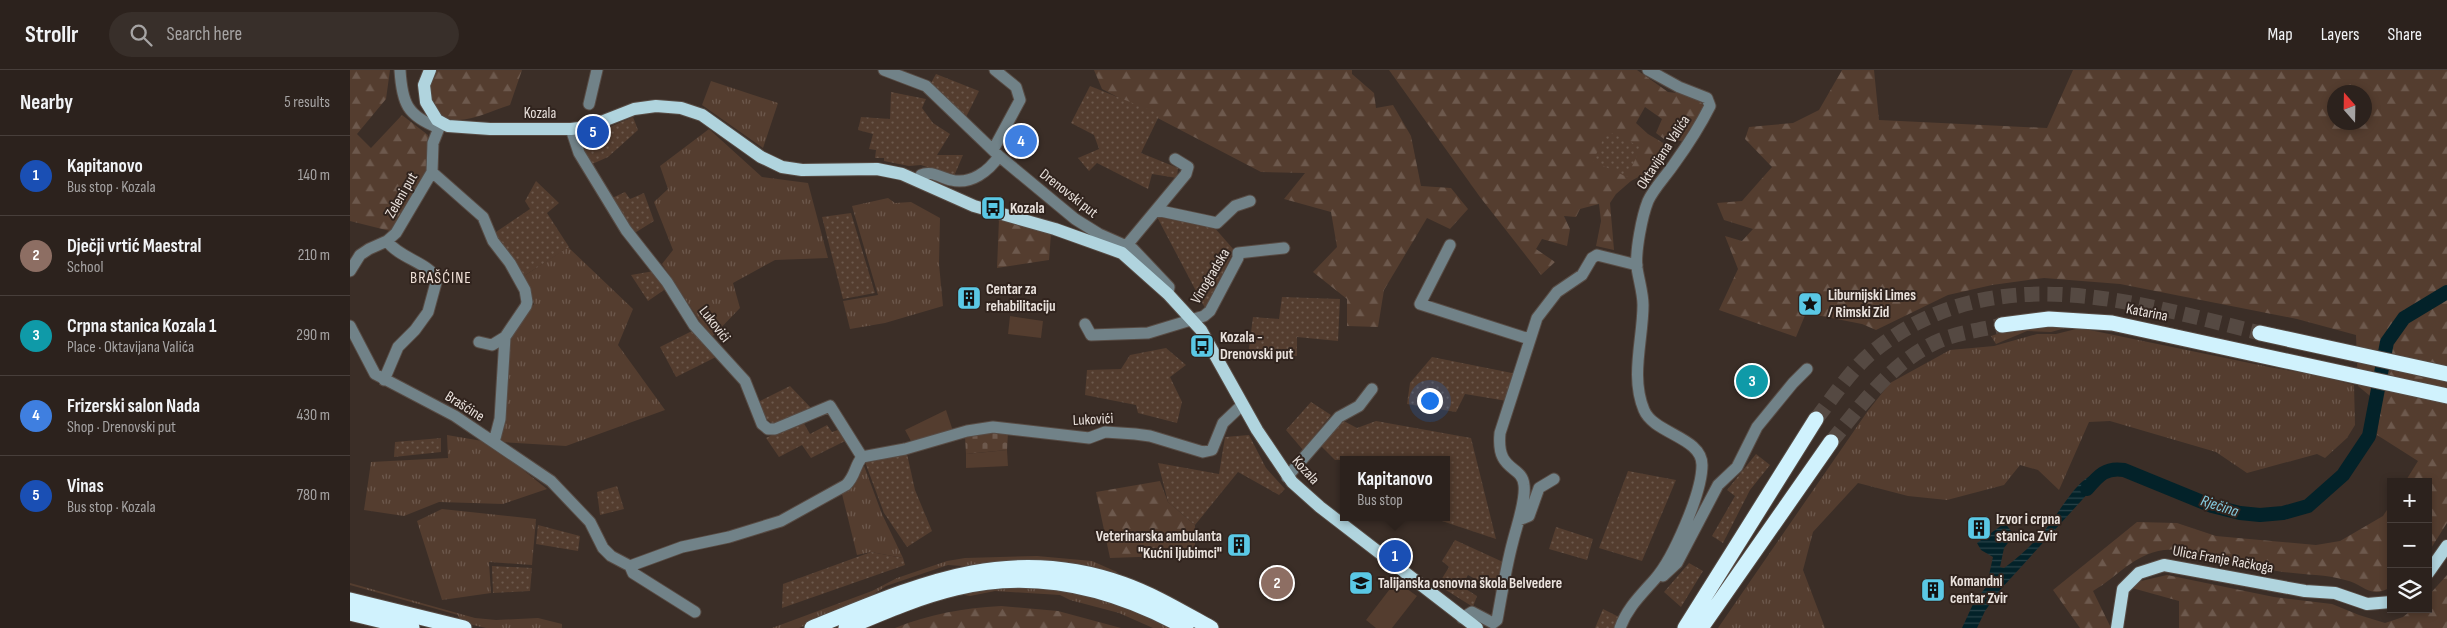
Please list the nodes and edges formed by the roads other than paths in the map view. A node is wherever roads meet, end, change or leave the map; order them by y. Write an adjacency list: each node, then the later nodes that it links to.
1 (400, 70): 8 (street)
2 (430, 70): 8 (main road)
3 (597, 70): 7 (street)
4 (884, 70): 10 (street, Drenovski put)
5 (995, 70): 10 (street)
6 (1648, 70): 20 (street, Oktavijana Valića)
7 (589, 104)
8 (440, 126): 9 (main road, Kozala); 12 (street)
9 (571, 129): 13 (main road, Kozala); 40 (street, Lukovići)
10 (996, 153): 13 (street, Kozala); 17 (street, Drenovski put)
11 (1175, 160): 15 (street)
12 (432, 172): 16 (street, Zeleni put); 28 (street, Brašćine)
13 (918, 180): 22 (main road, Kozala)
14 (1250, 201): 15 (street)
15 (1156, 210): 17 (street)
16 (387, 240): 21 (street, Zeleni put); 33 (street)
17 (1127, 245): 22 (street, Drenovski put)
18 (1450, 245): 29 (street)
19 (1284, 248): 23 (street, Vinogradska)
20 (1637, 265): 29 (street); 47 (street, Oktavijana Valića)
21 (350, 271)
22 (1168, 294): 23 (main road, Kozala)
23 (1193, 320): 24 (street); 36 (main road, Kozala)
24 (1085, 324)
25 (350, 326): 33 (street, Brašćine)
26 (2002, 326): 35 (highway, Katarina)
27 (2260, 333): 32 (highway)
28 (505, 338): 30 (street); 38 (street, Brašćine)
29 (1529, 340): 43 (street)
30 (479, 342)
31 (1807, 369): 47 (street, Oktavijana Valića)
32 (2447, 374)
33 (384, 380): 38 (street, Brašćine)
34 (1372, 389): 41 (street)
35 (2447, 396)
36 (1242, 405): 40 (street, Lukovići); 41 (main road, Kozala)
37 (1816, 419): 61 (highway)
38 (494, 442): 45 (street)
39 (1831, 442): 62 (highway)
40 (862, 456): 45 (street)
41 (1287, 476): 52 (main road, Kozala)
42 (1554, 479): 43 (street)
43 (1519, 520): 52 (street)
44 (2447, 546): 46 (main road)
45 (630, 566): 50 (street)
46 (2432, 568)
47 (1655, 580): 60 (street, Oktavijana Valića)
48 (350, 600): 54 (highway)
49 (2387, 603): 63 (main road, Ulica Franje Račkoga)
50 (695, 612)
51 (350, 613): 53 (highway)
52 (1462, 618): 59 (main road, Kozala)
53 (412, 628)
54 (464, 628)
55 (812, 628): 58 (highway)
56 (846, 628): 57 (highway)
57 (1186, 628)
58 (1211, 628)
59 (1477, 628)
60 (1620, 628)
61 (1685, 628)
62 (1701, 628)
63 (2117, 628)

